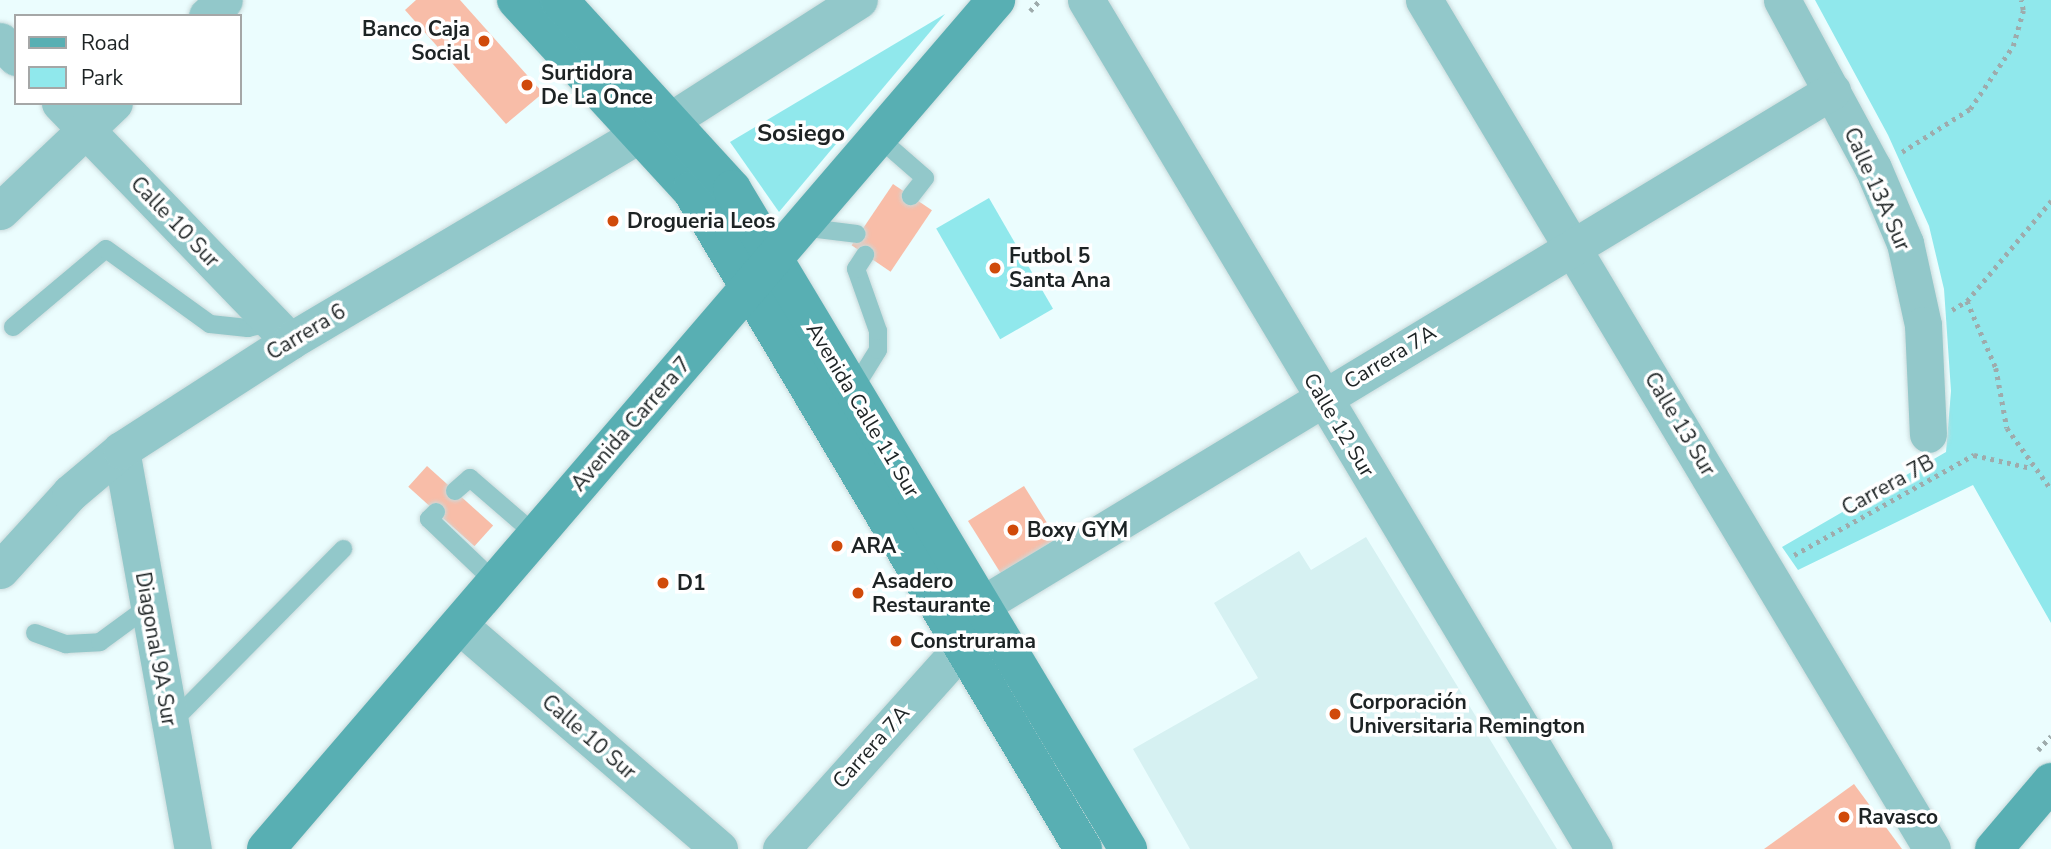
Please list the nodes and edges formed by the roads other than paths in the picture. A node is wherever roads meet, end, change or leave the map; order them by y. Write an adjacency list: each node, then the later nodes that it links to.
1 (224, 0): 9 (street)
2 (516, 0): 15 (main road, Avenida Calle 11 Sur)
3 (559, 0): 15 (main road, Avenida Calle 11 Sur)
4 (859, 0): 15 (street, Carrera 6)
5 (996, 0): 17 (main road, Avenida Carrera 7)
6 (1086, 0): 28 (street, Calle 12 Sur)
7 (1424, 0): 22 (street, Calle 13 Sur)
8 (1783, 0): 12 (street, Calle 13A Sur)
9 (210, 14)
10 (0, 41): 11 (street)
11 (14, 55)
12 (1832, 91): 22 (street, Carrera 7A); 29 (street, Calle 13A Sur)
13 (62, 105): 16 (street, Calle 10 Sur)
14 (112, 105): 16 (street)
15 (657, 127): 24 (main road, Avenida Calle 11 Sur); 26 (street, Carrera 6)
16 (86, 130): 19 (street); 26 (street, Calle 10 Sur)
17 (878, 137): 18 (lane); 20 (main road, Avenida Carrera 7)
18 (911, 196)
19 (0, 211)
20 (800, 227): 21 (lane); 24 (main road, Avenida Carrera 7)
21 (857, 234)
22 (1574, 246): 28 (street, Carrera 7A); 50 (street, Calle 13 Sur)
23 (865, 255): 27 (lane)
24 (761, 272): 27 (main road, Avenida Calle 11 Sur); 33 (main road, Avenida Carrera 7); 39 (main road, Avenida Calle 11 Sur)
25 (13, 327): 26 (lane)
26 (281, 331): 30 (street, Carrera 6)
27 (852, 393): 39 (main road, Avenida Calle 11 Sur)
28 (1322, 398): 39 (street, Carrera 7A); 49 (street, Calle 12 Sur)
29 (1928, 434)
30 (121, 450): 35 (street, Carrera 6); 37 (street, Diagonal 9A Sur)
31 (456, 491): 33 (lane)
32 (436, 512): 36 (lane)
33 (536, 535): 36 (main road, Avenida Carrera 7)
34 (343, 549): 41 (lane)
35 (0, 570)
36 (495, 582): 38 (main road, Avenida Carrera 7)
37 (149, 606): 40 (lane); 41 (street, Diagonal 9A Sur)
38 (459, 625): 44 (main road, Avenida Carrera 7); 45 (street, Calle 10 Sur)
39 (964, 625): 46 (street, Carrera 7A); 47 (main road, Avenida Calle 11 Sur); 48 (main road, Avenida Calle 11 Sur)
40 (36, 633)
41 (169, 726): 43 (street, Diagonal 9A Sur)
42 (2051, 782): 51 (main road)
43 (193, 849)
44 (266, 849)
45 (719, 849)
46 (781, 849)
47 (1083, 849)
48 (1128, 849)
49 (1594, 849)
50 (1932, 849)
51 (1994, 849)

